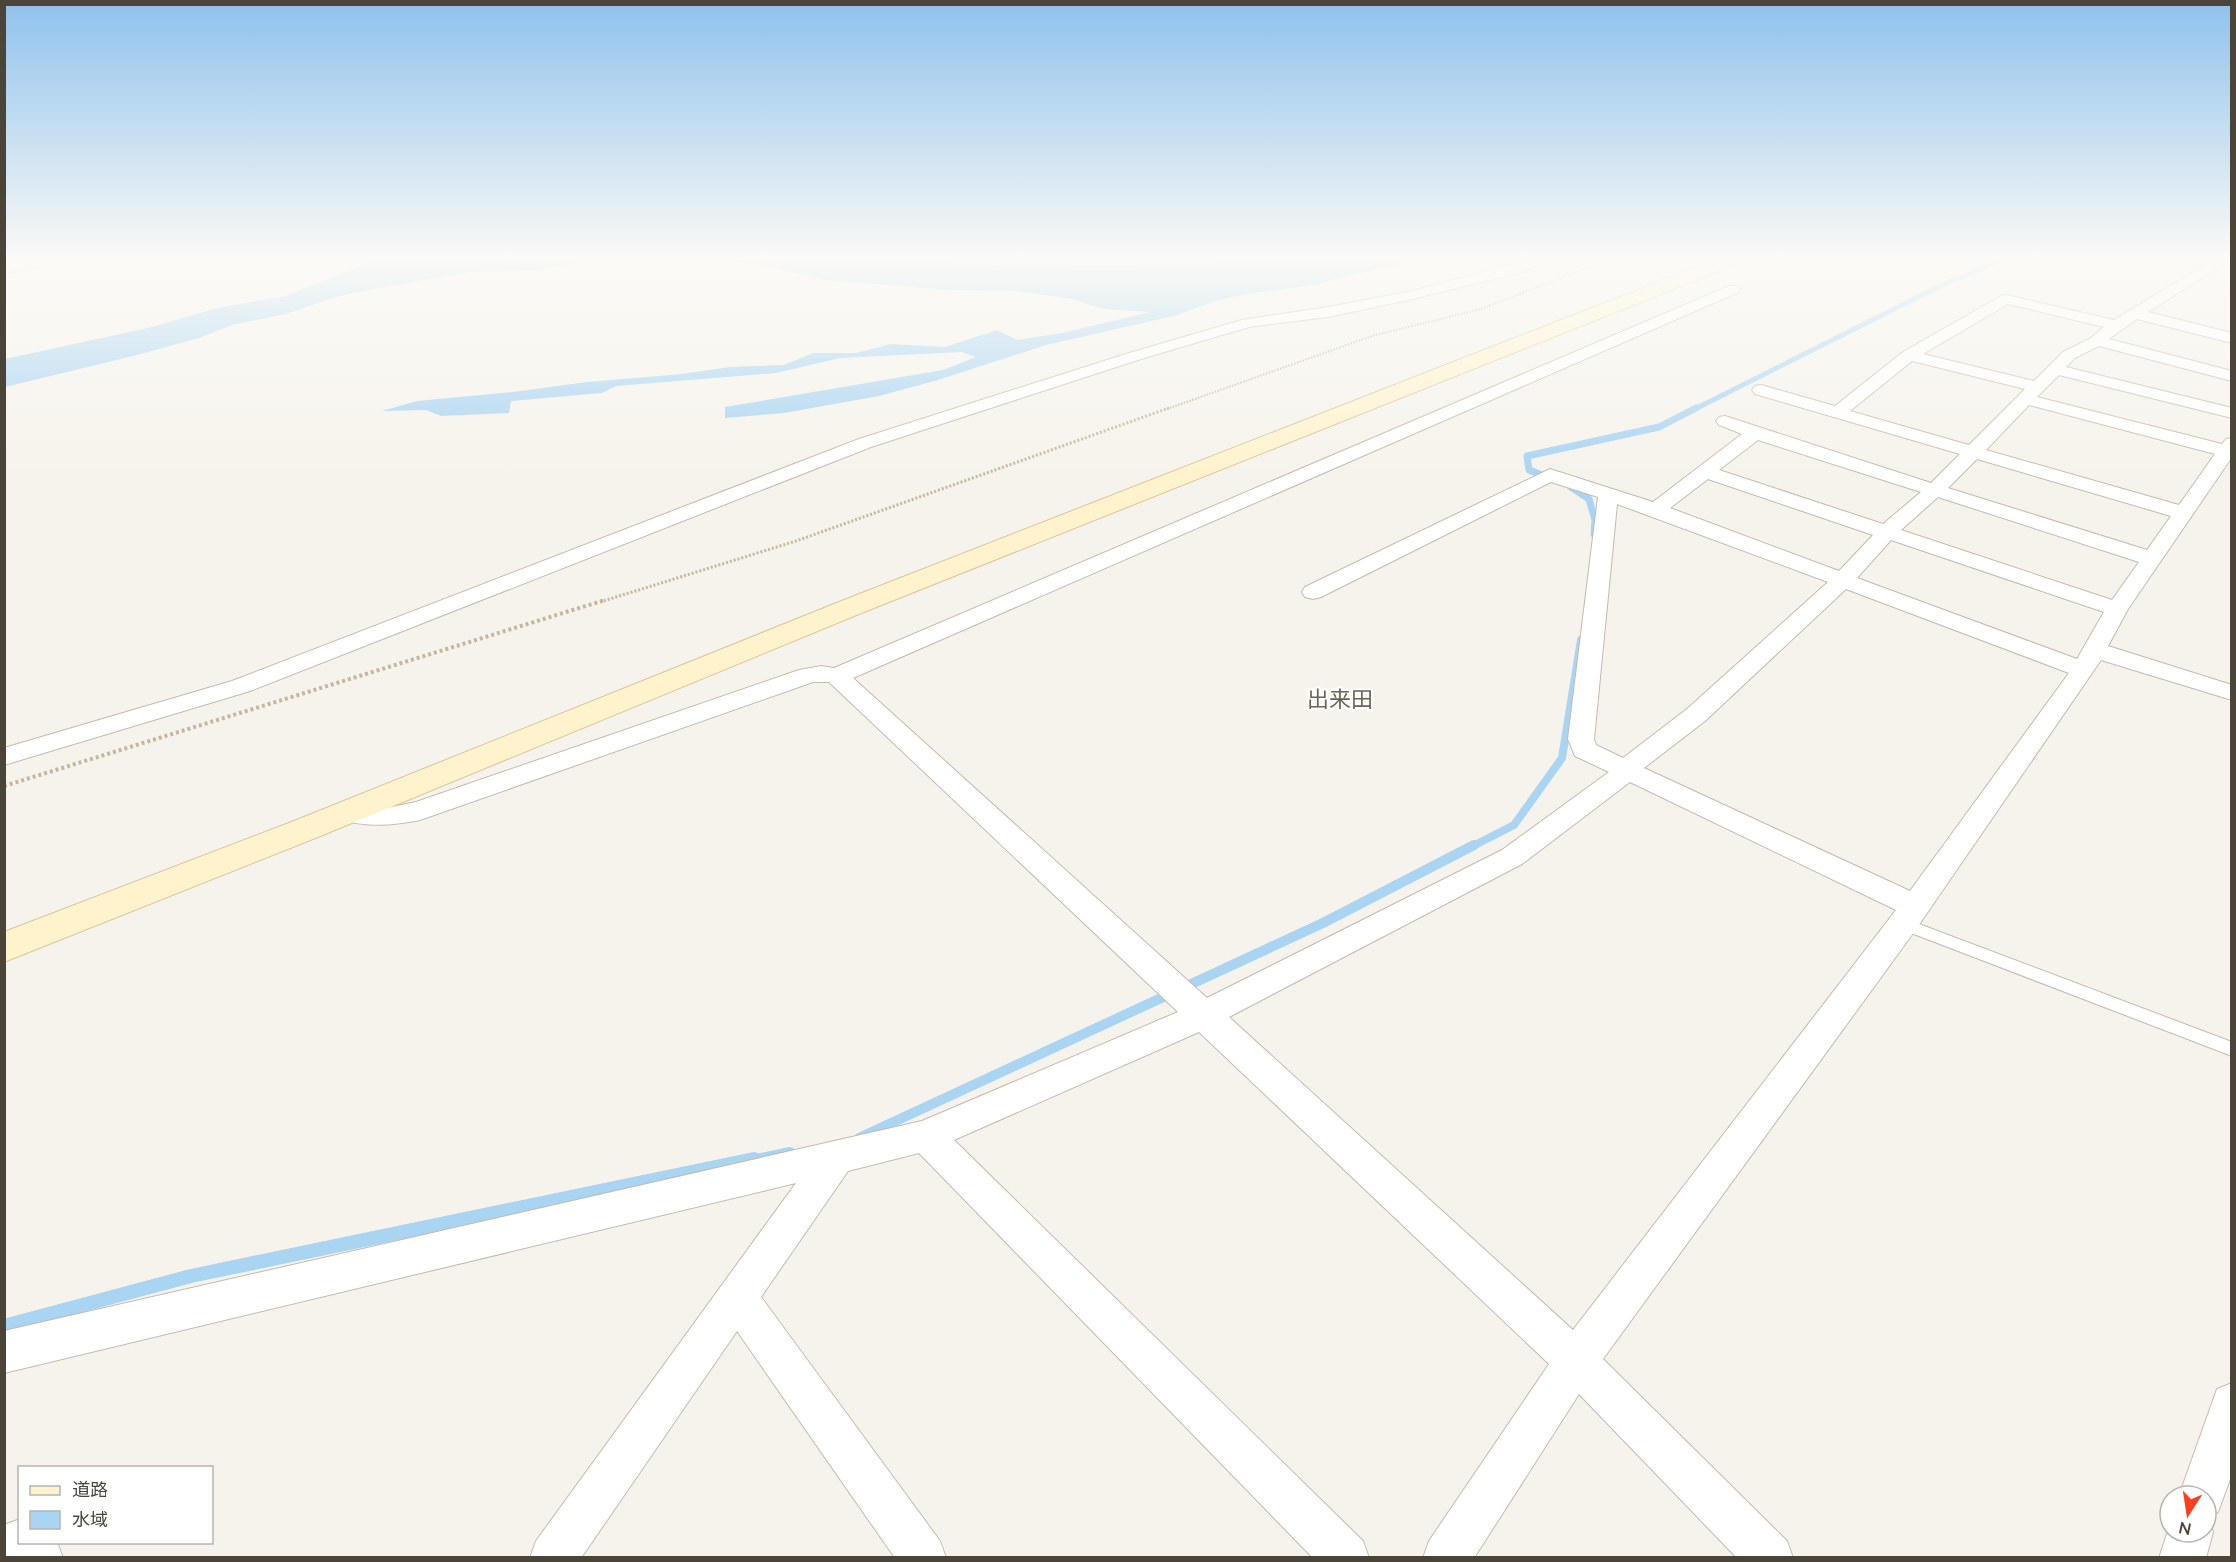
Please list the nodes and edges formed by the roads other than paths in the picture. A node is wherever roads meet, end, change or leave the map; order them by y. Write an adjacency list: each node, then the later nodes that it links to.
1 (1217, 332): 33 (street)
2 (1549, 332): 35 (street)
3 (1633, 332): 31 (street)
4 (1949, 332): 9 (street)
5 (2109, 332): 8 (street)
6 (2208, 332): 7 (street)
7 (2232, 338)
8 (2097, 341): 10 (street); 11 (street)
9 (1909, 355): 13 (street); 14 (street)
10 (2055, 369): 13 (street); 15 (street)
11 (2232, 376)
12 (1761, 390): 14 (street)
13 (2031, 393): 18 (street); 19 (street)
14 (1839, 411): 19 (street)
15 (2232, 413)
16 (1725, 421): 17 (street)
17 (1755, 434): 20 (street); 21 (street)
18 (2229, 447): 24 (street)
19 (1974, 450): 21 (street); 24 (street)
20 (1706, 472): 23 (street); 25 (street)
21 (1935, 490): 25 (street); 26 (street)
22 (1608, 494): 23 (street); 28 (street); 34 (street)
23 (1656, 510): 27 (street)
24 (2183, 513): 26 (street)
25 (1887, 531): 27 (street); 29 (street)
26 (2152, 559): 29 (street)
27 (1843, 580): 30 (street); 34 (street)
28 (1313, 592)
29 (2117, 609): 30 (street)
30 (2089, 660): 32 (street); 36 (street)
31 (837, 676): 35 (street); 38 (street)
32 (2232, 693)
33 (4, 757)
34 (1627, 768): 36 (street); 38 (street)
35 (347, 812): 37 (street)
36 (1909, 915): 39 (lane); 44 (street)
37 (4, 948)
38 (1204, 1015): 40 (street); 44 (street)
39 (2232, 1049)
40 (926, 1136): 41 (street); 53 (street)
41 (837, 1156): 42 (street); 43 (street)
42 (737, 1297): 51 (street); 52 (street)
43 (4, 1352)
44 (1576, 1361): 54 (street); 55 (street)
45 (2232, 1404): 46 (street)
46 (2206, 1484)
47 (4, 1531): 48 (street)
48 (18, 1541)
49 (23, 1544): 50 (street)
50 (40, 1557)
51 (553, 1557)
52 (923, 1557)
53 (1346, 1557)
54 (1446, 1557)
55 (1770, 1557)

